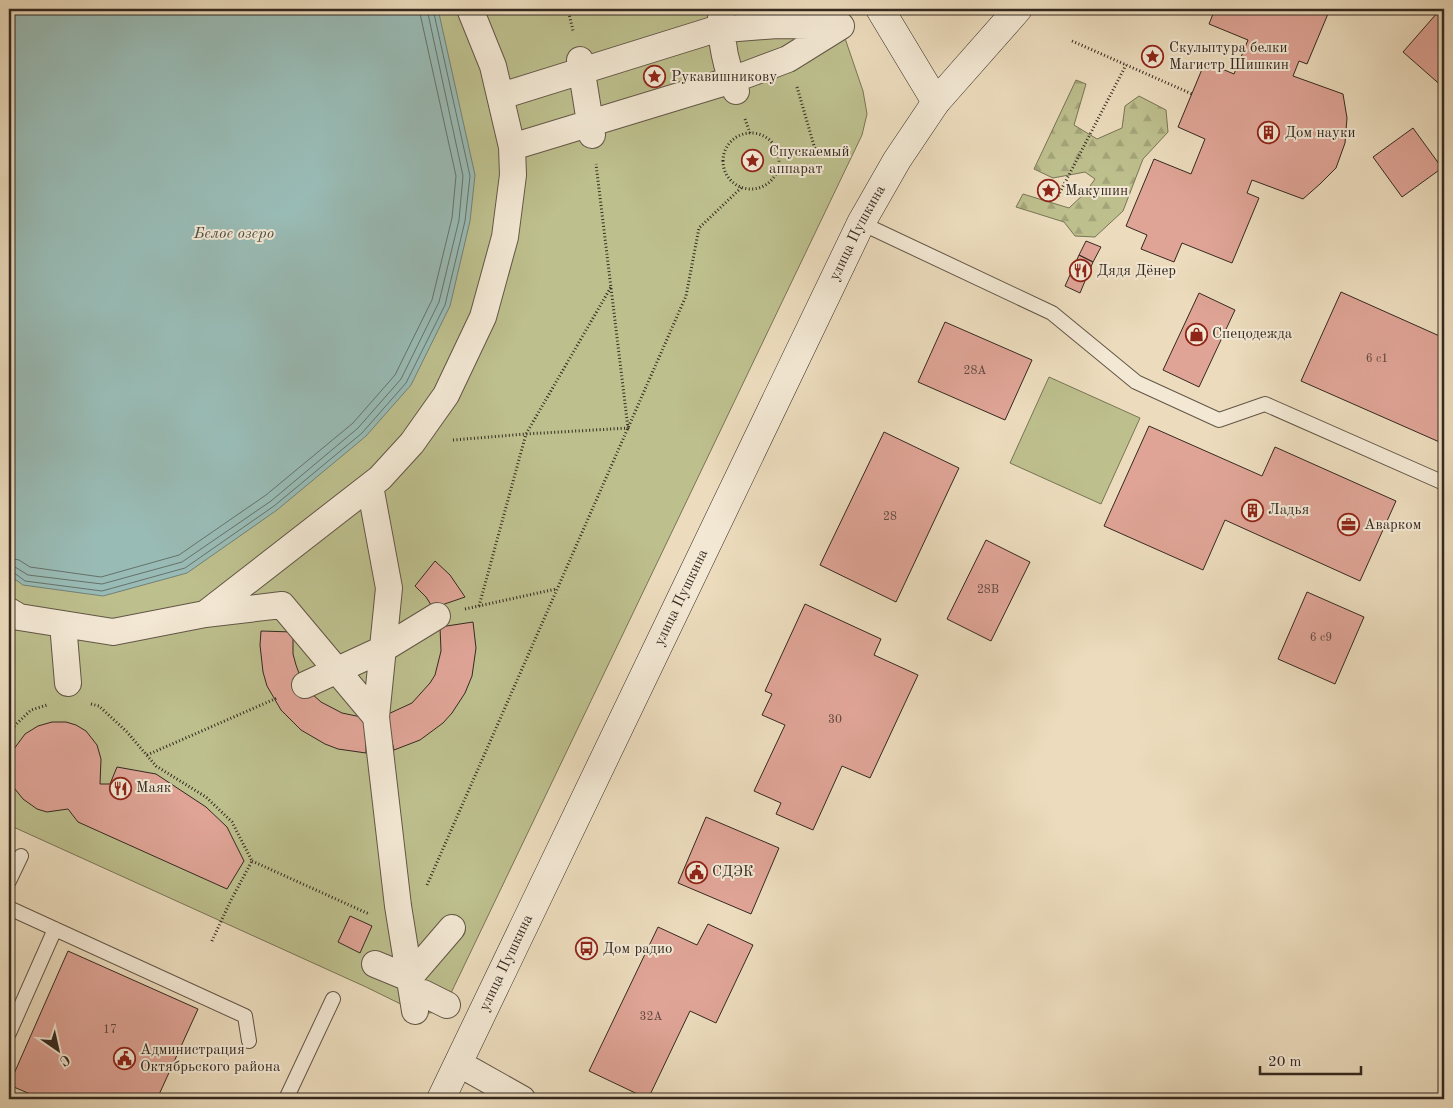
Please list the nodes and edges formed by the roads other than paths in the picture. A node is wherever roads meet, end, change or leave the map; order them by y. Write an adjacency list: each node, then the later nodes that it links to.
1 (470, 9): 9 (street)
2 (880, 9): 10 (main road)
3 (1018, 9): 10 (main road, улица Пушкина)
4 (774, 17): 5 (street); 7 (street); 7 (street)
5 (721, 24): 6 (street); 8 (street)
6 (580, 66): 9 (street); 11 (street)
7 (790, 67): 8 (street)
8 (734, 86): 11 (street)
9 (500, 96): 12 (street)
10 (936, 102): 13 (main road, улица Пушкина)
11 (591, 129): 12 (street)
12 (512, 147): 15 (street)
13 (860, 223): 14 (lane); 35 (main road, улица Пушкина)
14 (1444, 483)
15 (370, 486): 17 (street); 20 (street)
16 (9, 611): 19 (street)
17 (205, 614): 19 (street); 21 (street)
18 (437, 616): 20 (street)
19 (63, 624): 23 (street)
20 (383, 649): 21 (street); 24 (street)
21 (336, 671): 22 (street); 24 (street)
22 (305, 685)
23 (69, 696)
24 (376, 717): 30 (street)
25 (21, 856): 26 (lane)
26 (9, 881)
27 (9, 908): 28 (lane)
28 (55, 929): 33 (lane); 34 (lane)
29 (375, 964): 30 (street)
30 (416, 986): 32 (street)
31 (333, 999): 36 (lane)
32 (447, 1004)
33 (9, 1033)
34 (249, 1041)
35 (458, 1063): 37 (main road, улица Пушкина); 38 (street)
36 (286, 1099)
37 (441, 1099)
38 (522, 1099)

